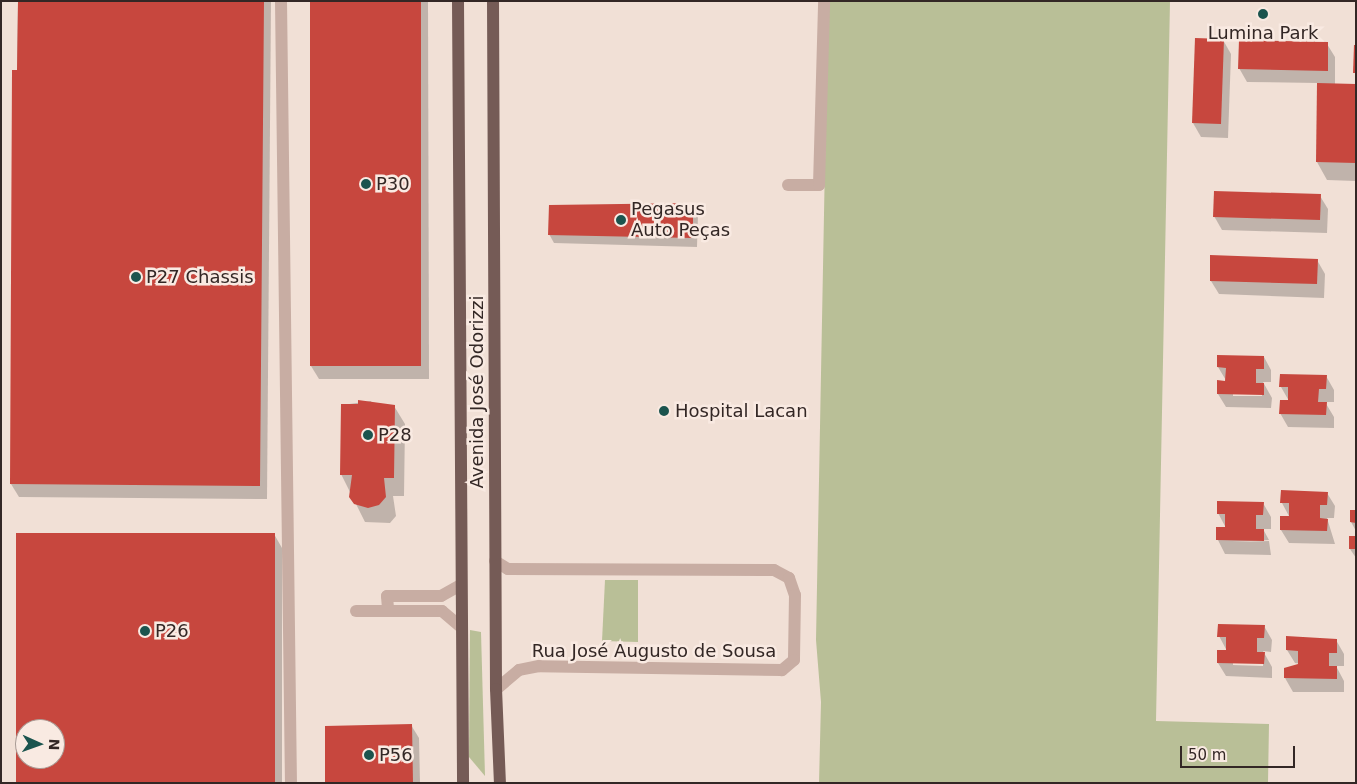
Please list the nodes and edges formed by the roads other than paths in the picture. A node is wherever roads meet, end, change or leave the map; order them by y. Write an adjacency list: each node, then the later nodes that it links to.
1 (281, 1): 14 (street)
2 (458, 1): 7 (main road, Avenida José Odorizzi)
3 (492, 1): 6 (main road, Avenida José Odorizzi)
4 (824, 1): 5 (street)
5 (788, 185)
6 (495, 561): 13 (main road, Avenida José Odorizzi); 13 (street, Rua José Augusto de Sousa)
7 (461, 585): 8 (street); 12 (main road, Avenida José Odorizzi)
8 (442, 596): 9 (street); 11 (street)
9 (388, 608): 10 (street); 11 (street)
10 (356, 611)
11 (442, 611): 12 (street)
12 (460, 626): 15 (main road, Avenida José Odorizzi)
13 (496, 689): 16 (main road, Avenida José Odorizzi)
14 (291, 783)
15 (463, 783)
16 (500, 783)

